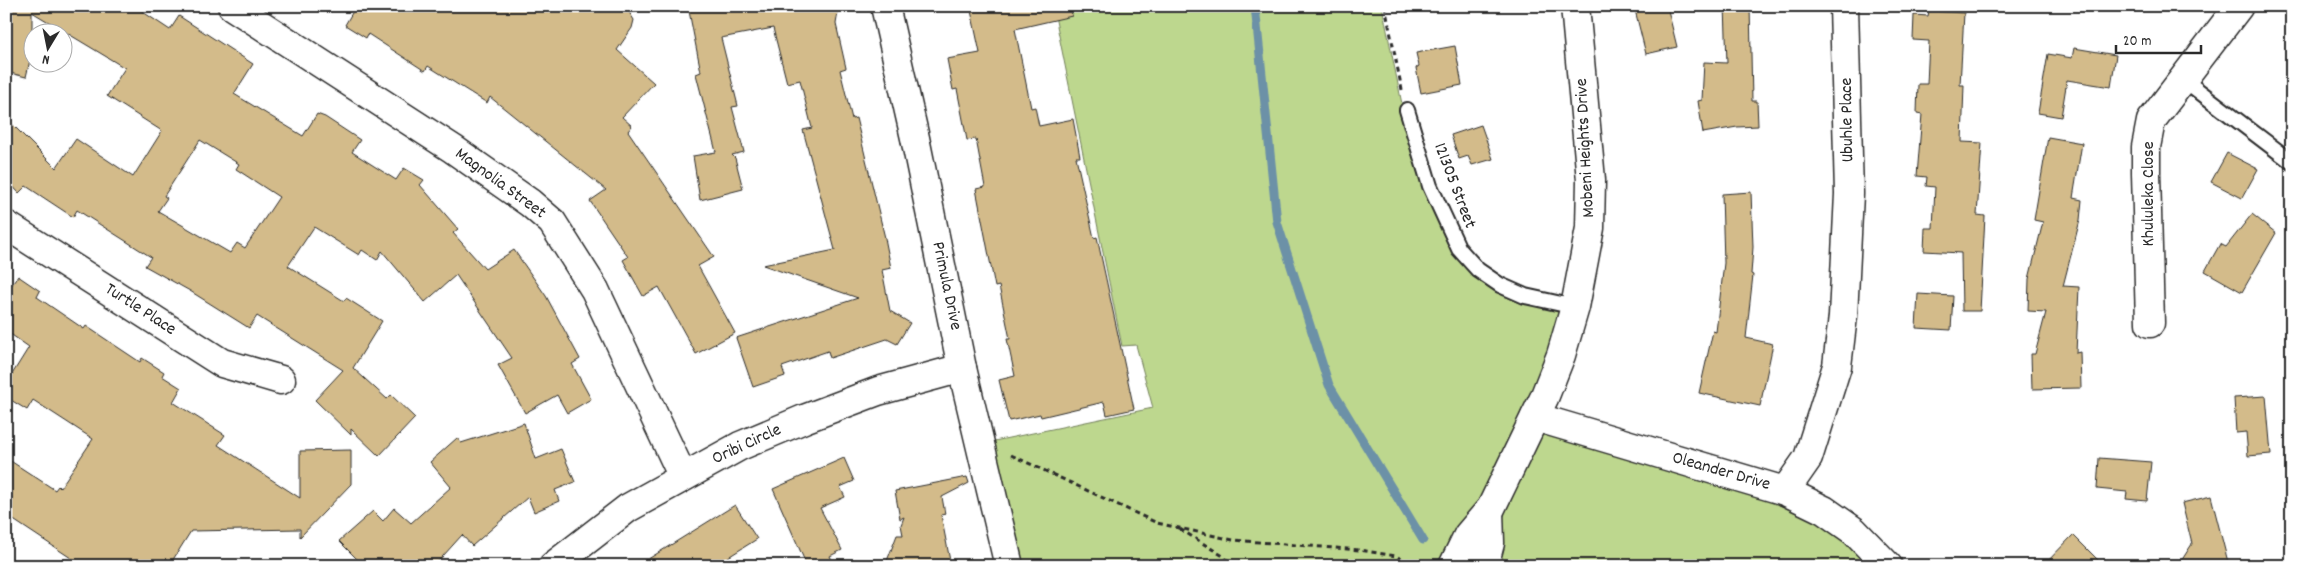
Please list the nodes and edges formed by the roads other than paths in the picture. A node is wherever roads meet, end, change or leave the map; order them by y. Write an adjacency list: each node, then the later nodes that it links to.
1 (232, 6): 15 (street, Magnolia Street)
2 (885, 6): 12 (street, Primula Drive)
3 (1575, 6): 10 (street, Mobeni Heights Drive)
4 (1844, 6): 16 (street, Ubuhle Place)
5 (2240, 6): 6 (street, Khululeka Close)
6 (2183, 79): 8 (lane); 11 (street, Khululeka Close)
7 (1407, 110): 10 (lane, 121305 Street)
8 (2292, 162)
9 (6, 225): 13 (street, Turtle Place)
10 (1575, 308): 14 (street, Mobeni Heights Drive)
11 (2150, 323)
12 (962, 368): 15 (street, Oribi Circle); 19 (street, Primula Drive)
13 (281, 380)
14 (1535, 417): 16 (street, Oleander Drive); 17 (street, Mobeni Heights Drive)
15 (683, 477): 18 (street, Oribi Circle)
16 (1785, 491): 22 (street, Oleander Drive)
17 (1489, 510): 20 (street, Mobeni Heights Drive); 21 (street, Mobeni Heights Drive)
18 (552, 566)
19 (1009, 566)
20 (1453, 566)
21 (1484, 566)
22 (1888, 566)

